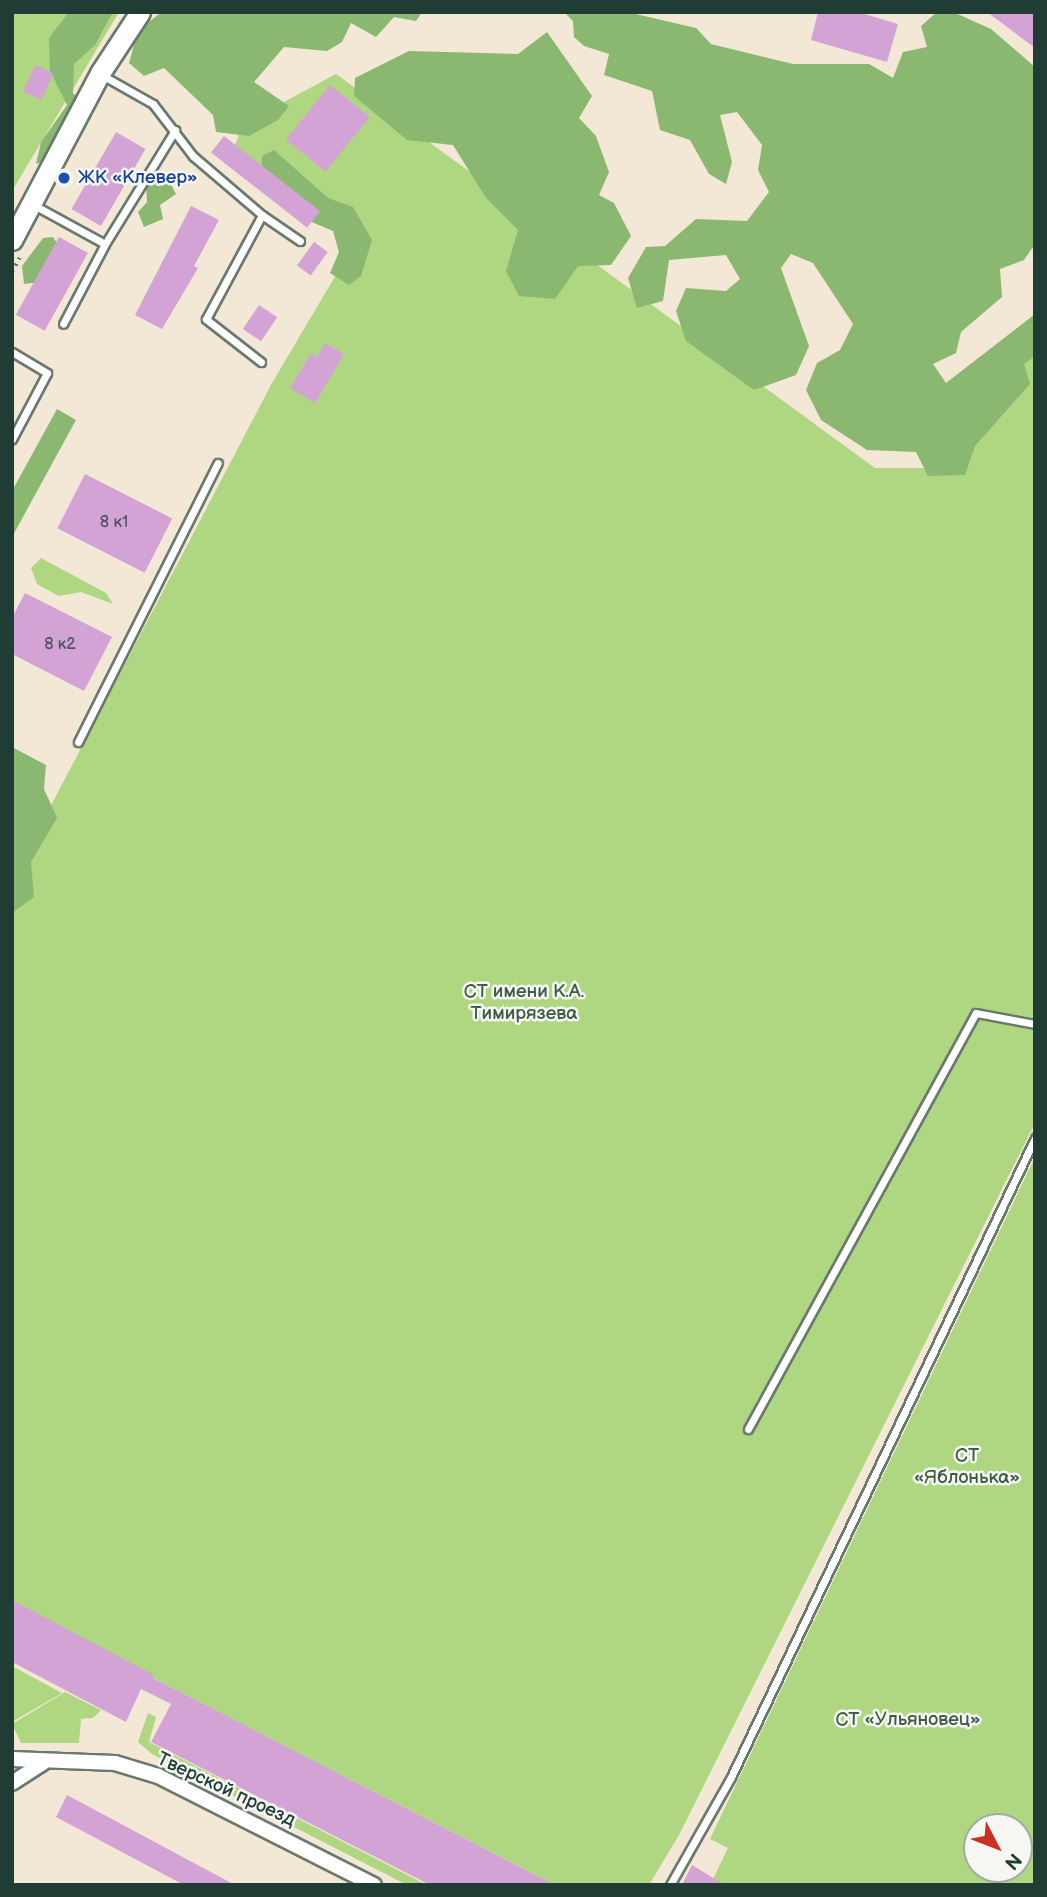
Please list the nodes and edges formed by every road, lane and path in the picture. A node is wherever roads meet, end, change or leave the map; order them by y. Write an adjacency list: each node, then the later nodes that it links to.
1 (139, 12): 2 (street)
2 (100, 73): 3 (lane); 4 (street)
3 (175, 130): 5 (lane); 8 (lane)
4 (31, 204): 6 (street); 8 (lane)
5 (262, 215): 7 (lane); 11 (lane)
6 (12, 240)
7 (300, 241)
8 (105, 244): 9 (lane)
9 (63, 324)
10 (12, 352): 12 (lane)
11 (261, 362)
12 (12, 439)
13 (218, 463): 14 (lane)
14 (78, 742)
15 (1035, 1024): 17 (lane)
16 (1035, 1138): 22 (lane)
17 (748, 1429)
18 (12, 1759): 19 (street, Тверской проезд)
19 (43, 1763): 20 (street); 21 (street, Тверской проезд)
20 (12, 1783)
21 (374, 1885)
22 (670, 1885)

